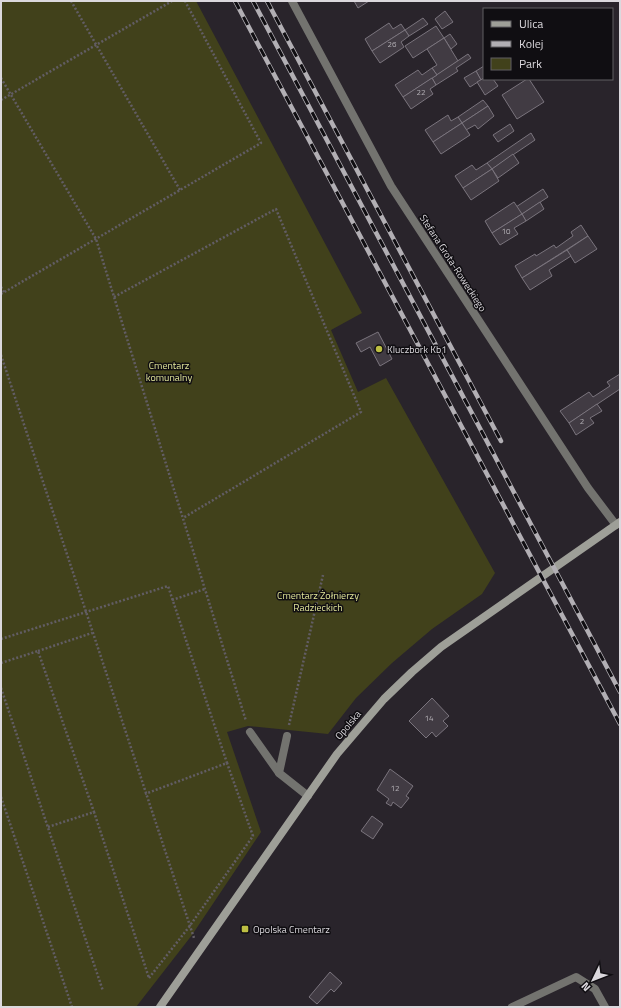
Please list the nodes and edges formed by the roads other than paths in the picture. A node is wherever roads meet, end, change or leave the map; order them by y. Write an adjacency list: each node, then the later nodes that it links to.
1 (292, 1): 2 (street, Stefana Grota-Roweckiego)
2 (618, 524): 6 (main road, Opolska)
3 (250, 732): 5 (street)
4 (287, 736): 5 (street)
5 (279, 773): 6 (street)
6 (308, 796): 7 (main road, Opolska)
7 (160, 1007)
8 (512, 1007): 9 (street)
9 (604, 1007)

